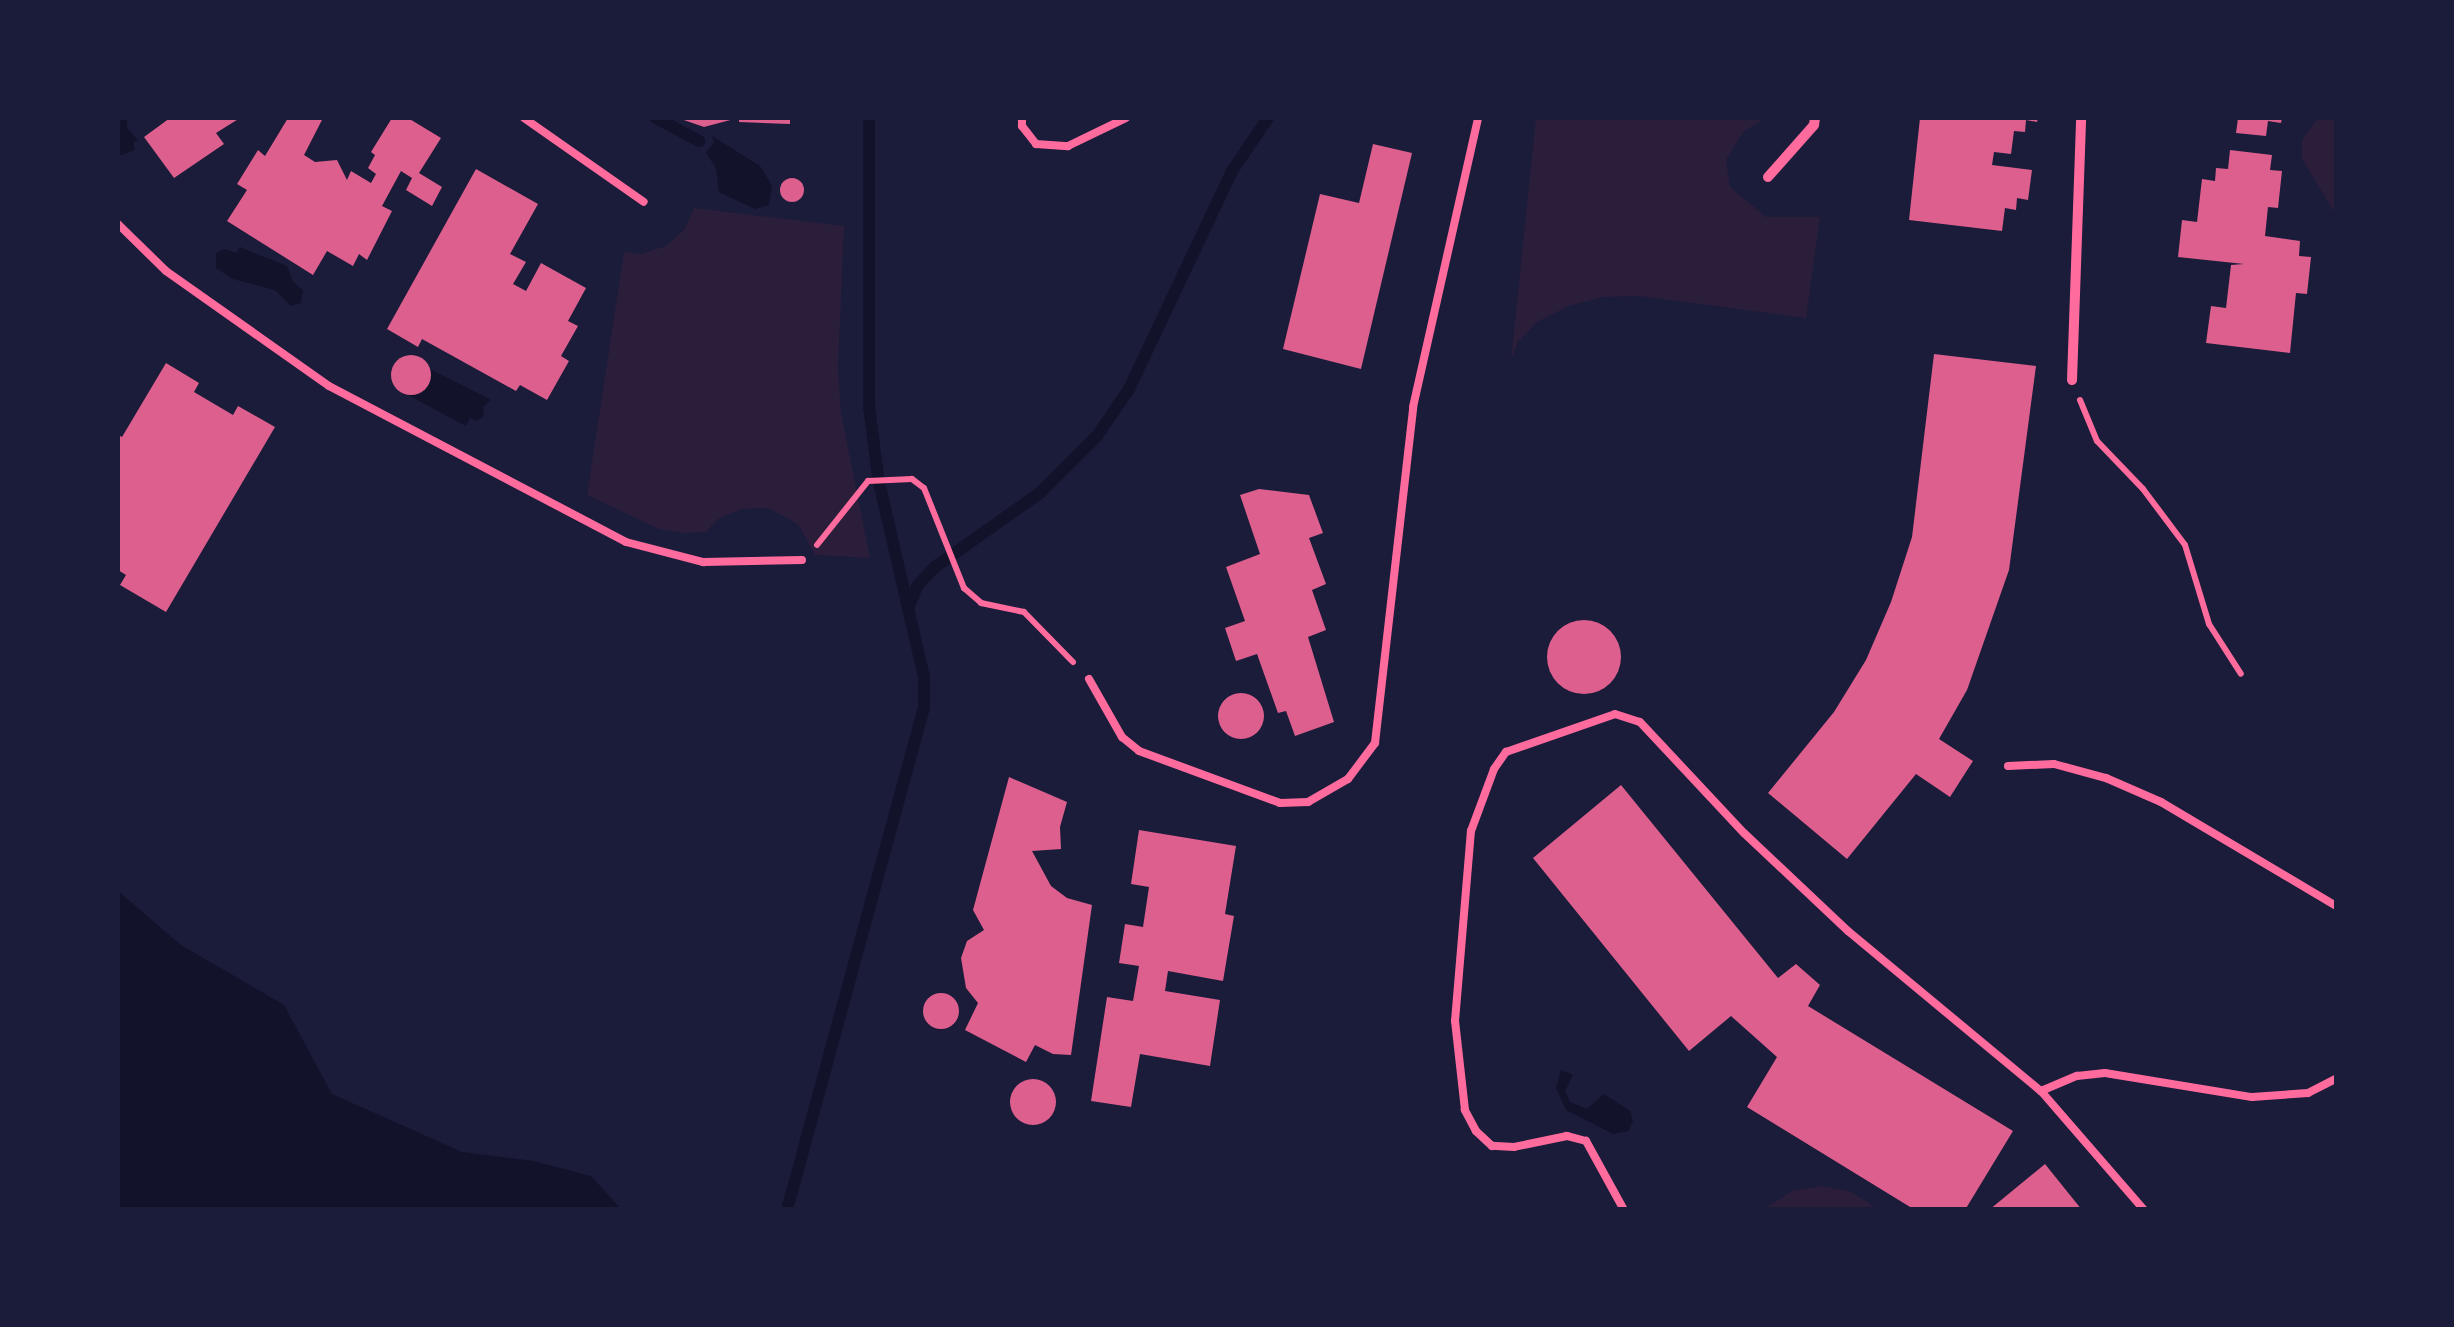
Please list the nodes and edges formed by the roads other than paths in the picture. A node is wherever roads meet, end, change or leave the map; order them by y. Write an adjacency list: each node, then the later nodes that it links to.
1 (524, 118): 8 (lane)
2 (1022, 118): 3 (lane)
3 (1126, 118)
4 (1478, 118): 12 (lane)
5 (1816, 118): 7 (street)
6 (2081, 118): 10 (street)
7 (1768, 177)
8 (644, 202)
9 (118, 224): 11 (lane)
10 (2072, 380)
11 (802, 560)
12 (1088, 680)
13 (2008, 766): 14 (lane)
14 (2336, 906)
15 (2336, 1078): 16 (lane)
16 (2041, 1091): 17 (lane); 18 (lane)
17 (1624, 1210)
18 (2144, 1210)

